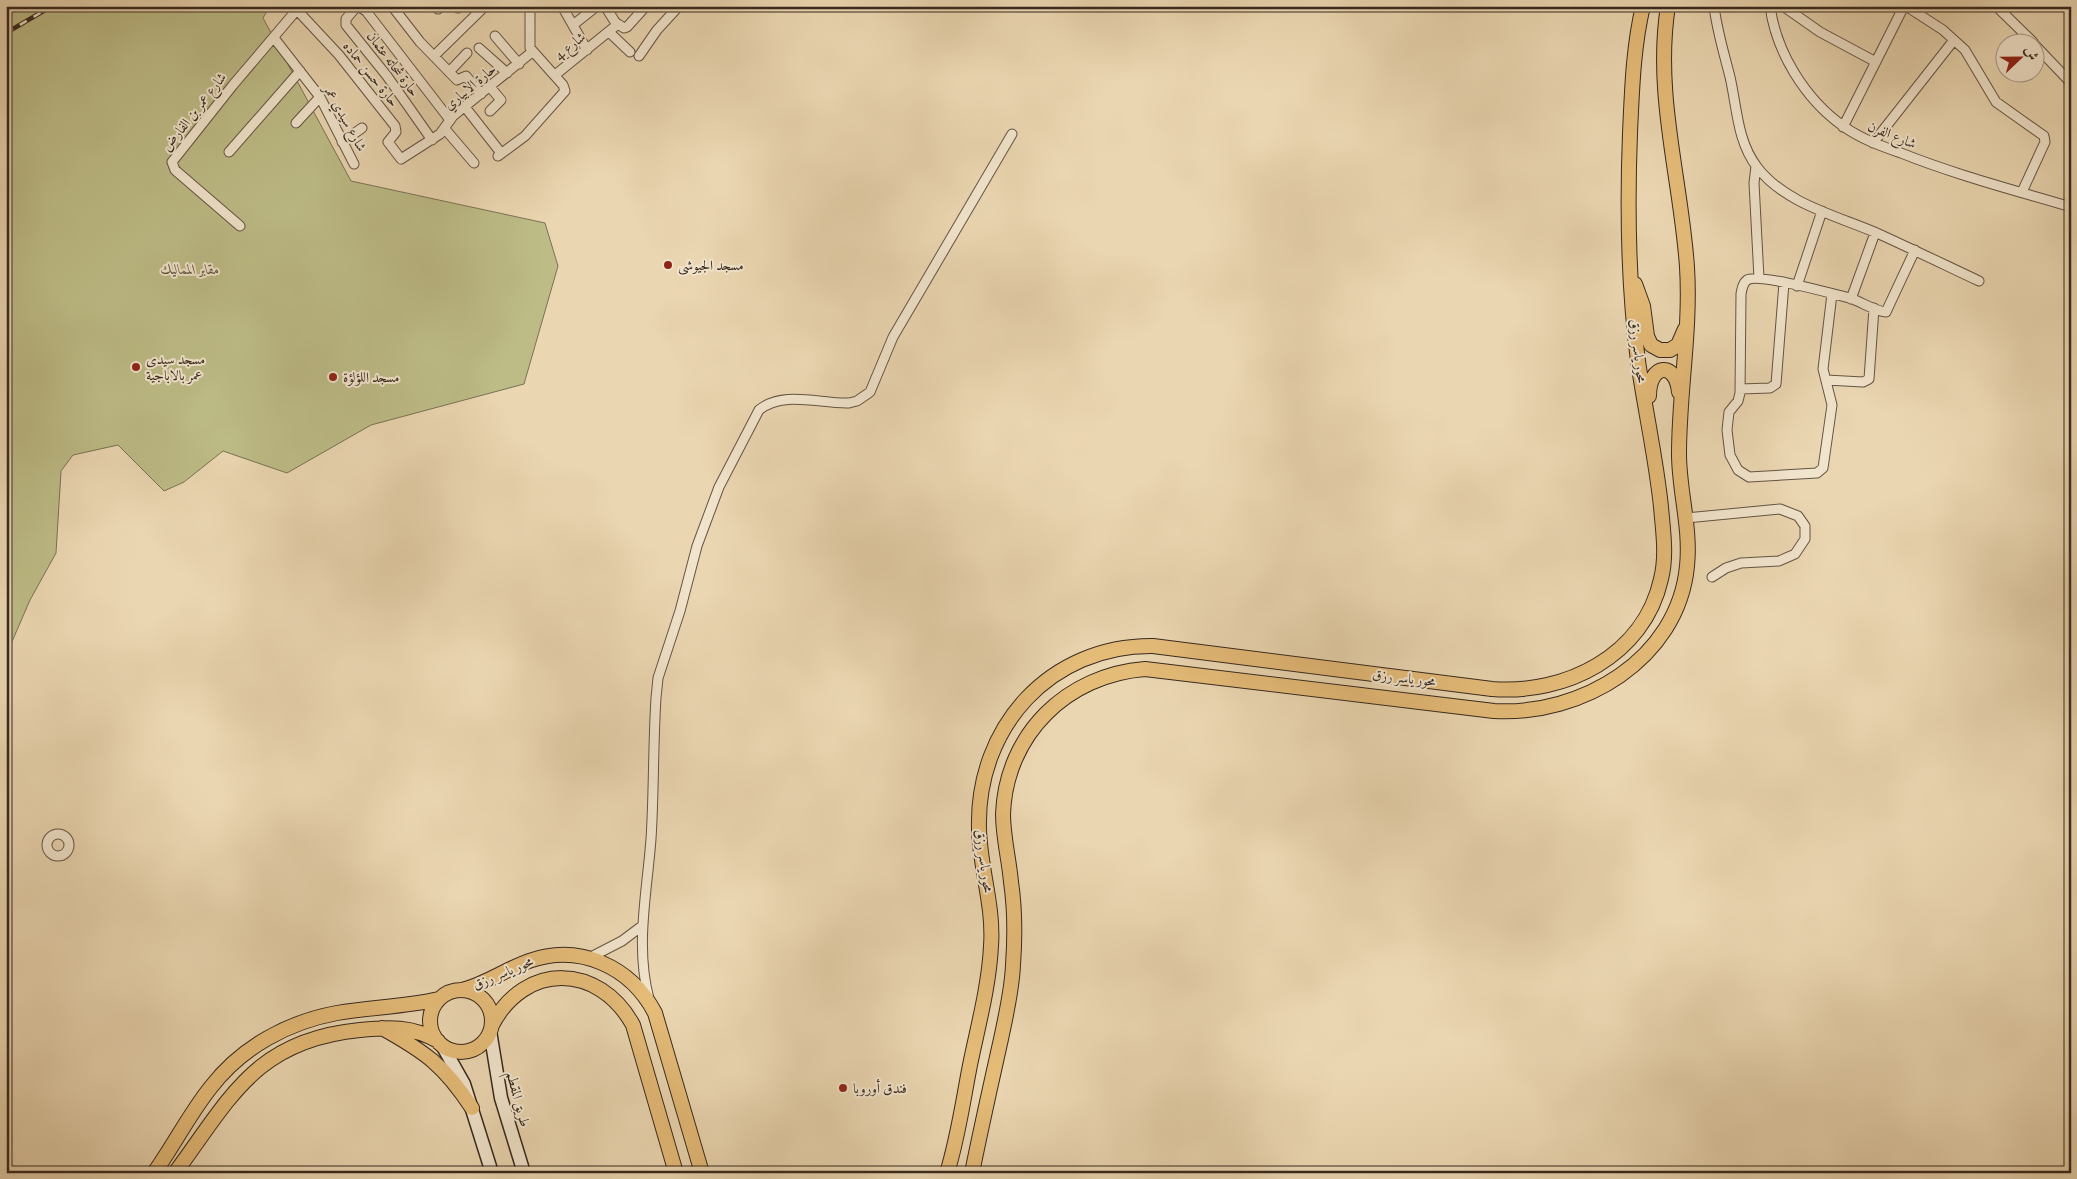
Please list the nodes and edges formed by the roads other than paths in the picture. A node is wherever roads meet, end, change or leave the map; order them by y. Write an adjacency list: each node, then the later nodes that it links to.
1 (358, 6): 44 (street); 50 (street, حارة شحاته عثمان)
2 (392, 6): 30 (street)
3 (485, 6): 30 (street)
4 (530, 6): 26 (street)
5 (562, 6): 18 (street)
6 (597, 6): 18 (street)
7 (604, 6): 19 (street)
8 (646, 6): 19 (street, شارع 4)
9 (679, 6): 31 (street)
10 (1643, 6): 64 (main road, محور ياسر رزق)
11 (1668, 6): 72 (main road, محور ياسر رزق)
12 (1714, 6): 57 (street)
13 (1770, 6): 46 (street, شارع الفرن)
14 (1783, 6): 32 (street)
15 (1996, 6): 20 (street)
16 (1908, 7): 23 (street); 32 (street)
17 (299, 8): 22 (street, شارع عمر بن الفارض); 54 (street, حارة حسن حماده)
18 (573, 25): 25 (street)
19 (613, 28): 25 (street, شارع 4); 27 (street)
20 (2023, 32)
21 (495, 36): 33 (street)
22 (274, 38): 34 (street, شارع سيدي عمر); 61 (street, شارع عمر بن الفارض)
23 (1954, 40): 52 (street); 58 (street)
24 (479, 48): 36 (street)
25 (587, 50): 37 (street, شارع 4)
26 (532, 52): 33 (street, حارة الابياري); 37 (street)
27 (630, 52)
28 (467, 53): 35 (street)
29 (2044, 54): 38 (street)
30 (434, 56): 35 (street)
31 (639, 56)
32 (1876, 62): 46 (street)
33 (519, 64): 36 (street, حارة الابياري)
34 (300, 71): 41 (street, شارع سيدي عمر); 53 (street)
35 (449, 72): 40 (street)
36 (507, 73): 39 (street, حارة الابياري)
37 (555, 75): 42 (street)
38 (2071, 83)
39 (490, 87): 40 (street, حارة الابياري); 43 (street)
40 (481, 94): 42 (street, حارة الابياري)
41 (320, 97): 45 (street); 51 (street, شارع سيدي عمر)
42 (464, 107): 44 (street, حارة الابياري)
43 (490, 111)
44 (450, 120): 48 (street, حارة الابياري)
45 (296, 123)
46 (1843, 127): 52 (street, شارع الفرن)
47 (362, 128): 51 (street)
48 (445, 129): 50 (street, حارة الابياري); 55 (street)
49 (1012, 134): 79 (street)
50 (432, 140): 54 (street, حارة الابياري)
51 (342, 142): 56 (street, شارع سيدي عمر)
52 (1874, 144): 58 (street, شارع الفرن)
53 (229, 152)
54 (400, 159)
55 (474, 163)
56 (354, 164)
57 (1756, 166): 60 (street); 65 (street)
58 (2022, 192): 59 (street, شارع الفرن)
59 (2071, 207)
60 (1822, 211): 62 (street); 68 (street)
61 (240, 226)
62 (1875, 233): 63 (street); 70 (street)
63 (1915, 250): 66 (street); 71 (street)
64 (1630, 269): 72 (main road); 76 (main road, محور ياسر رزق)
65 (1759, 278): 67 (street); 74 (street)
66 (1978, 281)
67 (1784, 283): 68 (street); 74 (street)
68 (1797, 286): 69 (street)
69 (1832, 294): 70 (street); 73 (street)
70 (1851, 299): 71 (street)
71 (1874, 308): 73 (street)
72 (1688, 321): 75 (main road, محور ياسر رزق)
73 (1826, 380): 74 (street)
74 (1740, 389)
75 (1681, 407): 76 (main road); 77 (main road, محور ياسر رزق)
76 (1649, 424): 94 (main road, محور ياسر رزق)
77 (1686, 518): 78 (street); 95 (main road, محور ياسر رزق)
78 (1712, 577)
79 (642, 926): 80 (street); 83 (street)
80 (589, 958): 81 (main road, محور ياسر رزق); 83 (main road, محور ياسر رزق)
81 (462, 990): 82 (main road); 85 (main road)
82 (439, 999): 86 (main road); 88 (main road)
83 (650, 1003): 93 (main road, محور ياسر رزق)
84 (381, 1027): 86 (main road); 87 (main road); 89 (main road)
85 (491, 1028): 86 (main road); 91 (main road, طريق المقطم); 92 (main road, محور ياسر رزق)
86 (440, 1043): 87 (main road)
87 (472, 1108): 90 (main road)
88 (154, 1173)
89 (176, 1173)
90 (492, 1173)
91 (524, 1173)
92 (676, 1173)
93 (702, 1173)
94 (947, 1173)
95 (972, 1173)

